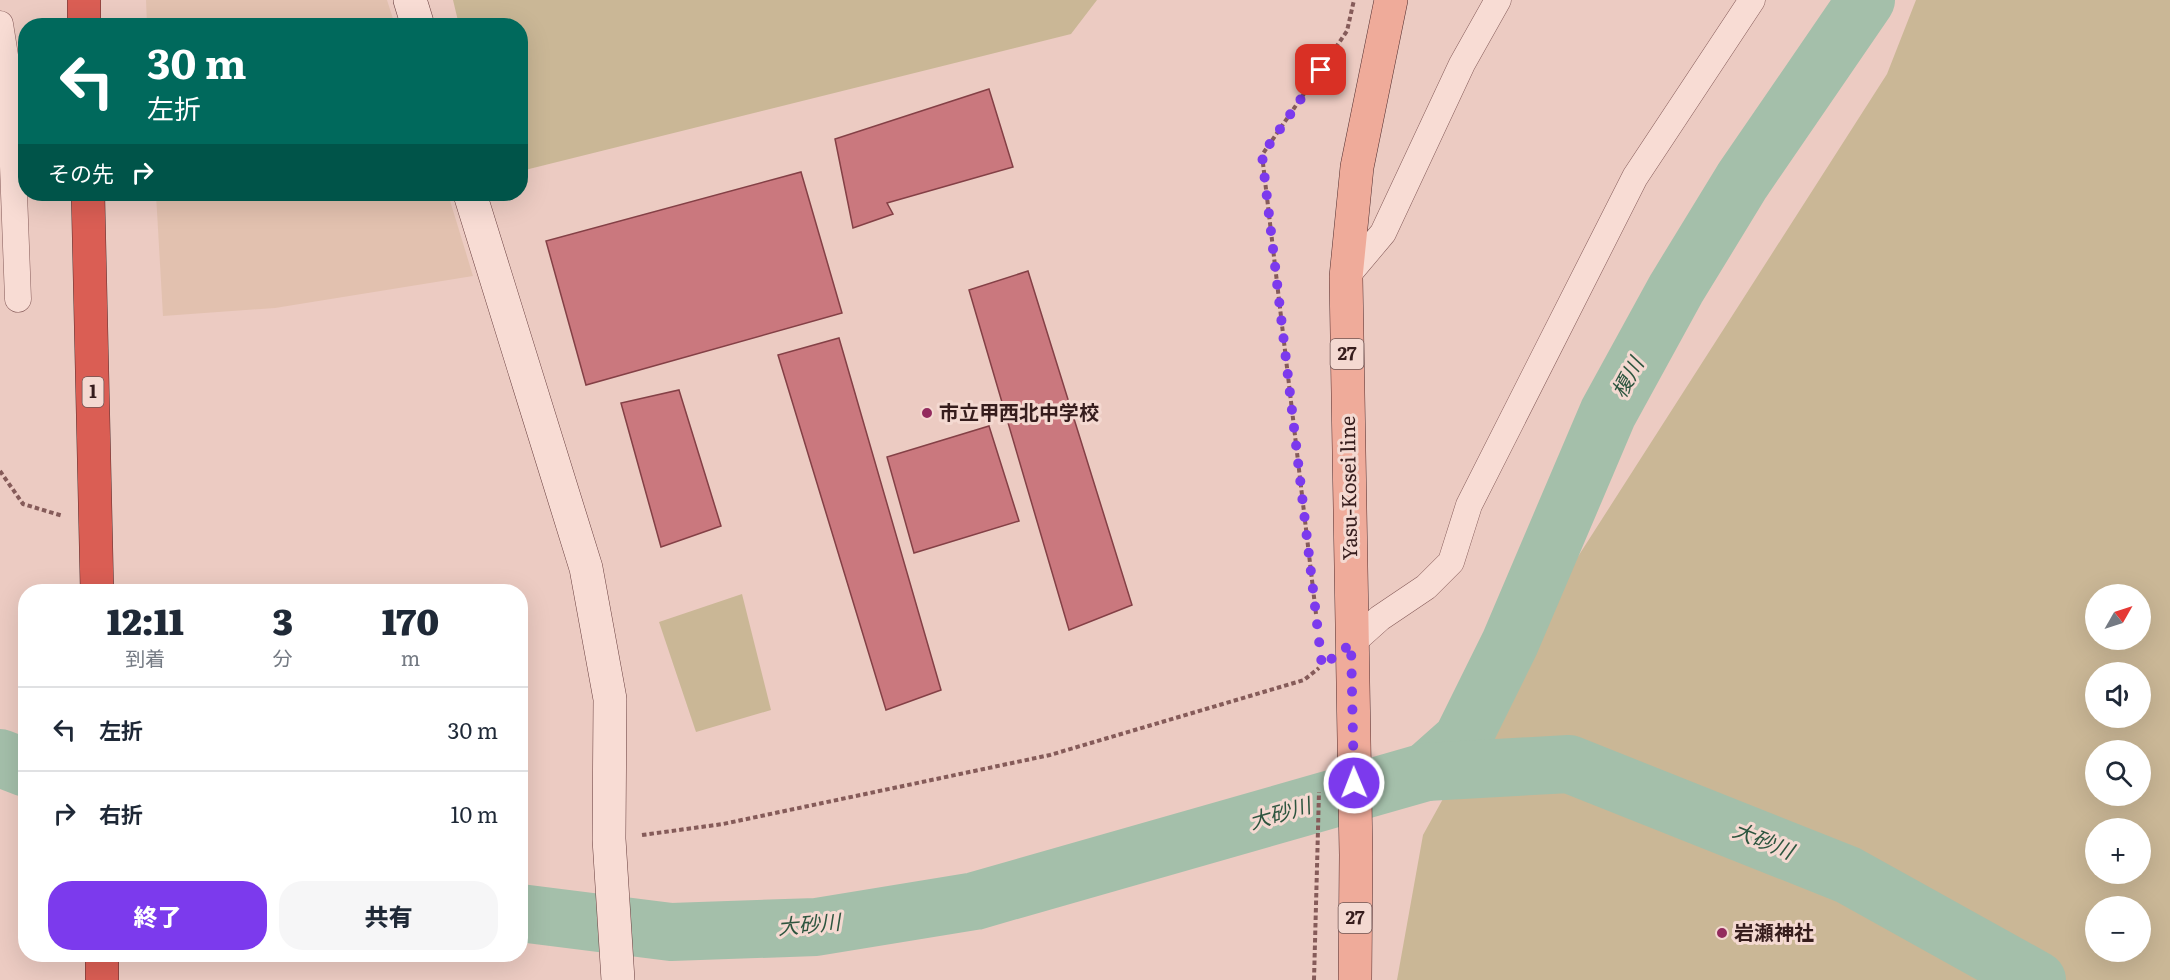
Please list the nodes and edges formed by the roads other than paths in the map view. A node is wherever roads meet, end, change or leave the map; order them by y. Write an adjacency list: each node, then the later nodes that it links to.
1 (84, 0): 6 (highway)
2 (410, 0): 7 (street)
3 (1391, 0): 11 (main road, Yasu-Kosei line / 27)
4 (1498, 0): 11 (street)
5 (1752, 0): 14 (street)
6 (84, 18)
7 (416, 18)
8 (0, 24): 12 (street)
9 (88, 201): 13 (highway, 1)
10 (472, 201): 17 (street)
11 (1346, 277): 14 (main road, Yasu-Kosei line / 27)
12 (18, 299)
13 (97, 584)
14 (1351, 644): 18 (main road, Yasu-Kosei line / 27)
15 (102, 962): 16 (highway)
16 (102, 980)
17 (618, 980)
18 (1355, 980)

